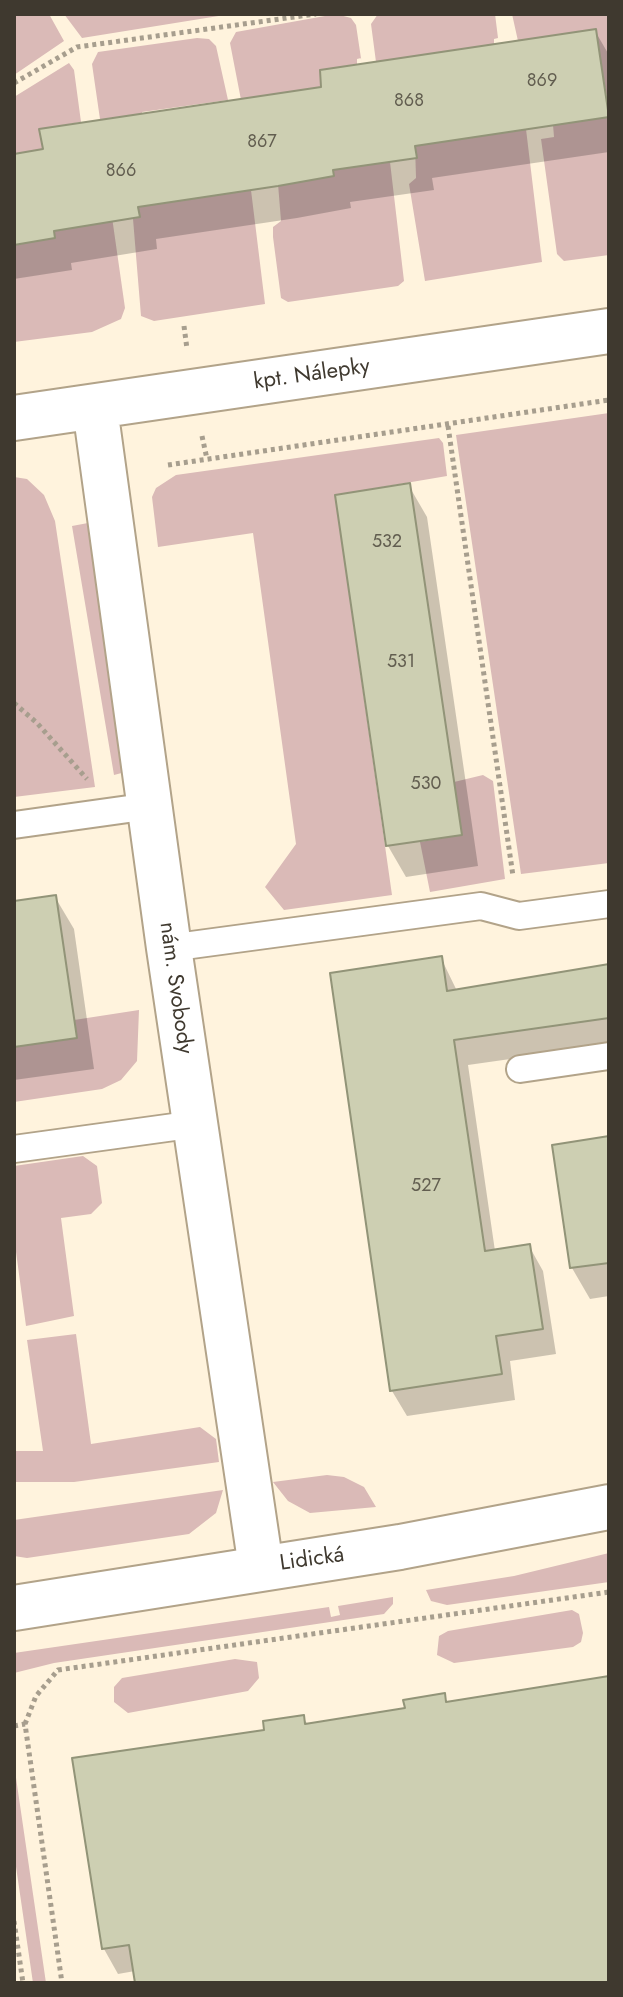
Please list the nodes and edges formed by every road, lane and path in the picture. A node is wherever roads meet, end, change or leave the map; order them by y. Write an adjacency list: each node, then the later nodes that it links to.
1 (316, 14): 2 (path)
2 (14, 83)
3 (609, 331): 5 (street, kpt. Nálepky)
4 (609, 400): 7 (path)
5 (95, 408): 6 (street, kpt. Nálepky); 11 (street, nám. Svobody)
6 (14, 418)
7 (448, 426): 8 (path); 14 (path)
8 (168, 465)
9 (14, 703): 10 (path)
10 (90, 783)
11 (150, 806): 12 (lane); 15 (street, nám. Svobody)
12 (14, 825)
13 (609, 904): 14 (lane)
14 (519, 916): 15 (lane)
15 (169, 948): 18 (street, nám. Svobody)
16 (609, 1056): 17 (lane)
17 (520, 1069)
18 (196, 1124): 19 (lane); 21 (street, nám. Svobody)
19 (14, 1149)
20 (609, 1507): 21 (street, Lidická)
21 (261, 1567): 23 (street, Lidická)
22 (609, 1592): 24 (path)
23 (14, 1608)
24 (25, 1724): 25 (path); 28 (path)
25 (14, 1726)
26 (14, 1921): 27 (path)
27 (23, 1983)
28 (62, 1983)

